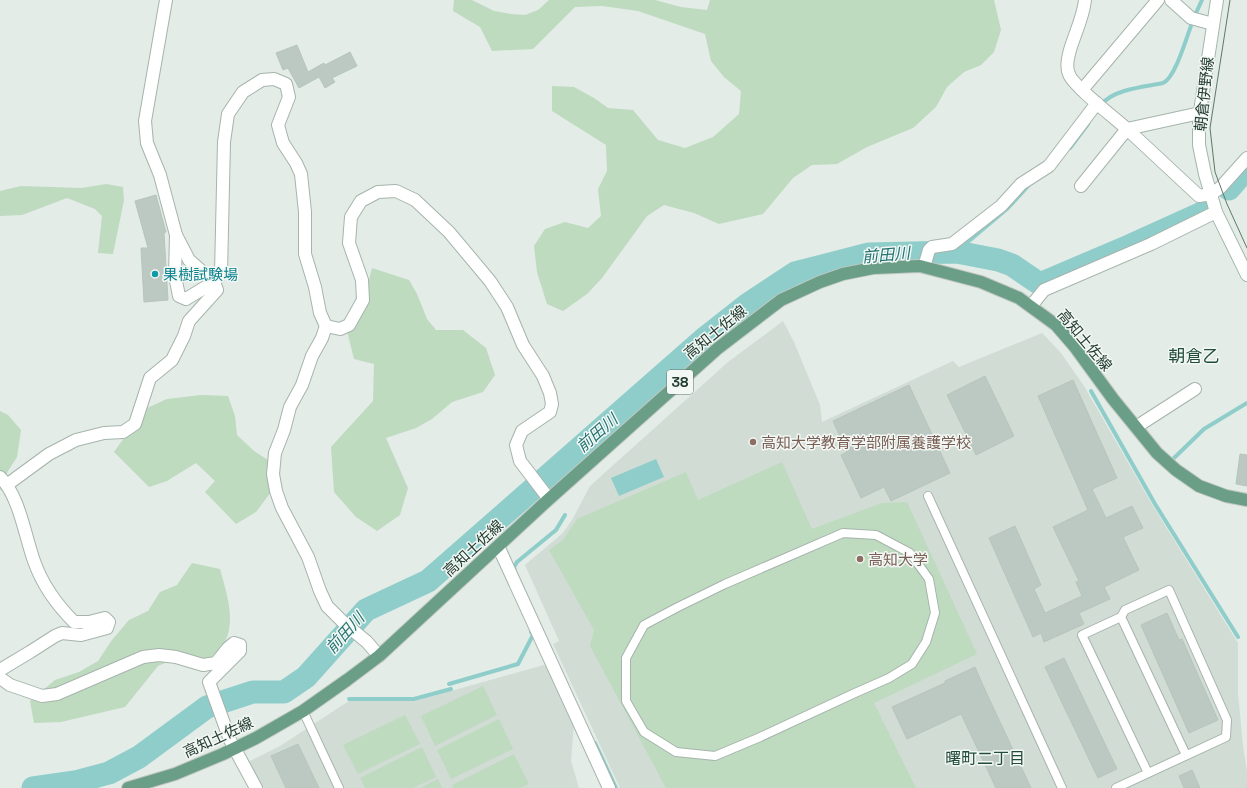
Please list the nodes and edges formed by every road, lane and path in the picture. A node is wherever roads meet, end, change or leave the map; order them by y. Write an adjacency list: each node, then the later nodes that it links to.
1 (166, 0): 15 (street)
2 (1085, 0): 7 (street)
3 (1158, 0): 7 (street)
4 (1171, 0): 6 (street)
5 (1217, 0): 6 (street, 朝倉伊野線)
6 (1213, 24): 9 (street, 朝倉伊野線)
7 (1082, 90): 8 (street)
8 (1097, 103): 10 (street); 16 (street)
9 (1200, 113): 10 (street); 13 (street, 朝倉伊野線)
10 (1127, 129): 12 (street); 13 (street)
11 (1247, 158): 13 (street)
12 (1082, 186)
13 (1211, 194): 14 (street, 朝倉伊野線)
14 (1216, 212): 17 (street, 朝倉伊野線); 19 (street)
15 (176, 235): 18 (street); 18 (street)
16 (926, 259): 19 (main road, 高知土佐線 / 38); 25 (main road, 高知土佐線 / 38)
17 (1247, 275)
18 (214, 282): 20 (street); 23 (street)
19 (1031, 306): 22 (main road, 高知土佐線 / 38)
20 (326, 326): 25 (street); 30 (street)
21 (1195, 389): 22 (street)
22 (1136, 427): 26 (main road, 高知土佐線 / 38)
23 (4, 481): 31 (street)
24 (928, 496): 41 (lane)
25 (549, 499): 27 (main road, 高知土佐線 / 38)
26 (1247, 500)
27 (498, 546): 30 (main road, 高知土佐線 / 38); 40 (street)
28 (678, 607): 28 (lane)
29 (1121, 617): 35 (lane); 35 (lane); 36 (lane)
30 (379, 656): 33 (main road, 高知土佐線 / 38)
31 (0, 670)
32 (0, 678): 34 (street)
33 (302, 711): 34 (main road, 高知土佐線 / 38); 39 (lane)
34 (234, 749): 37 (main road, 高知土佐線 / 38); 38 (street)
35 (1186, 755): 36 (lane)
36 (1148, 773): 42 (lane)
37 (128, 788)
38 (256, 788)
39 (339, 788)
40 (609, 788)
41 (1062, 788)
42 (1116, 788)

